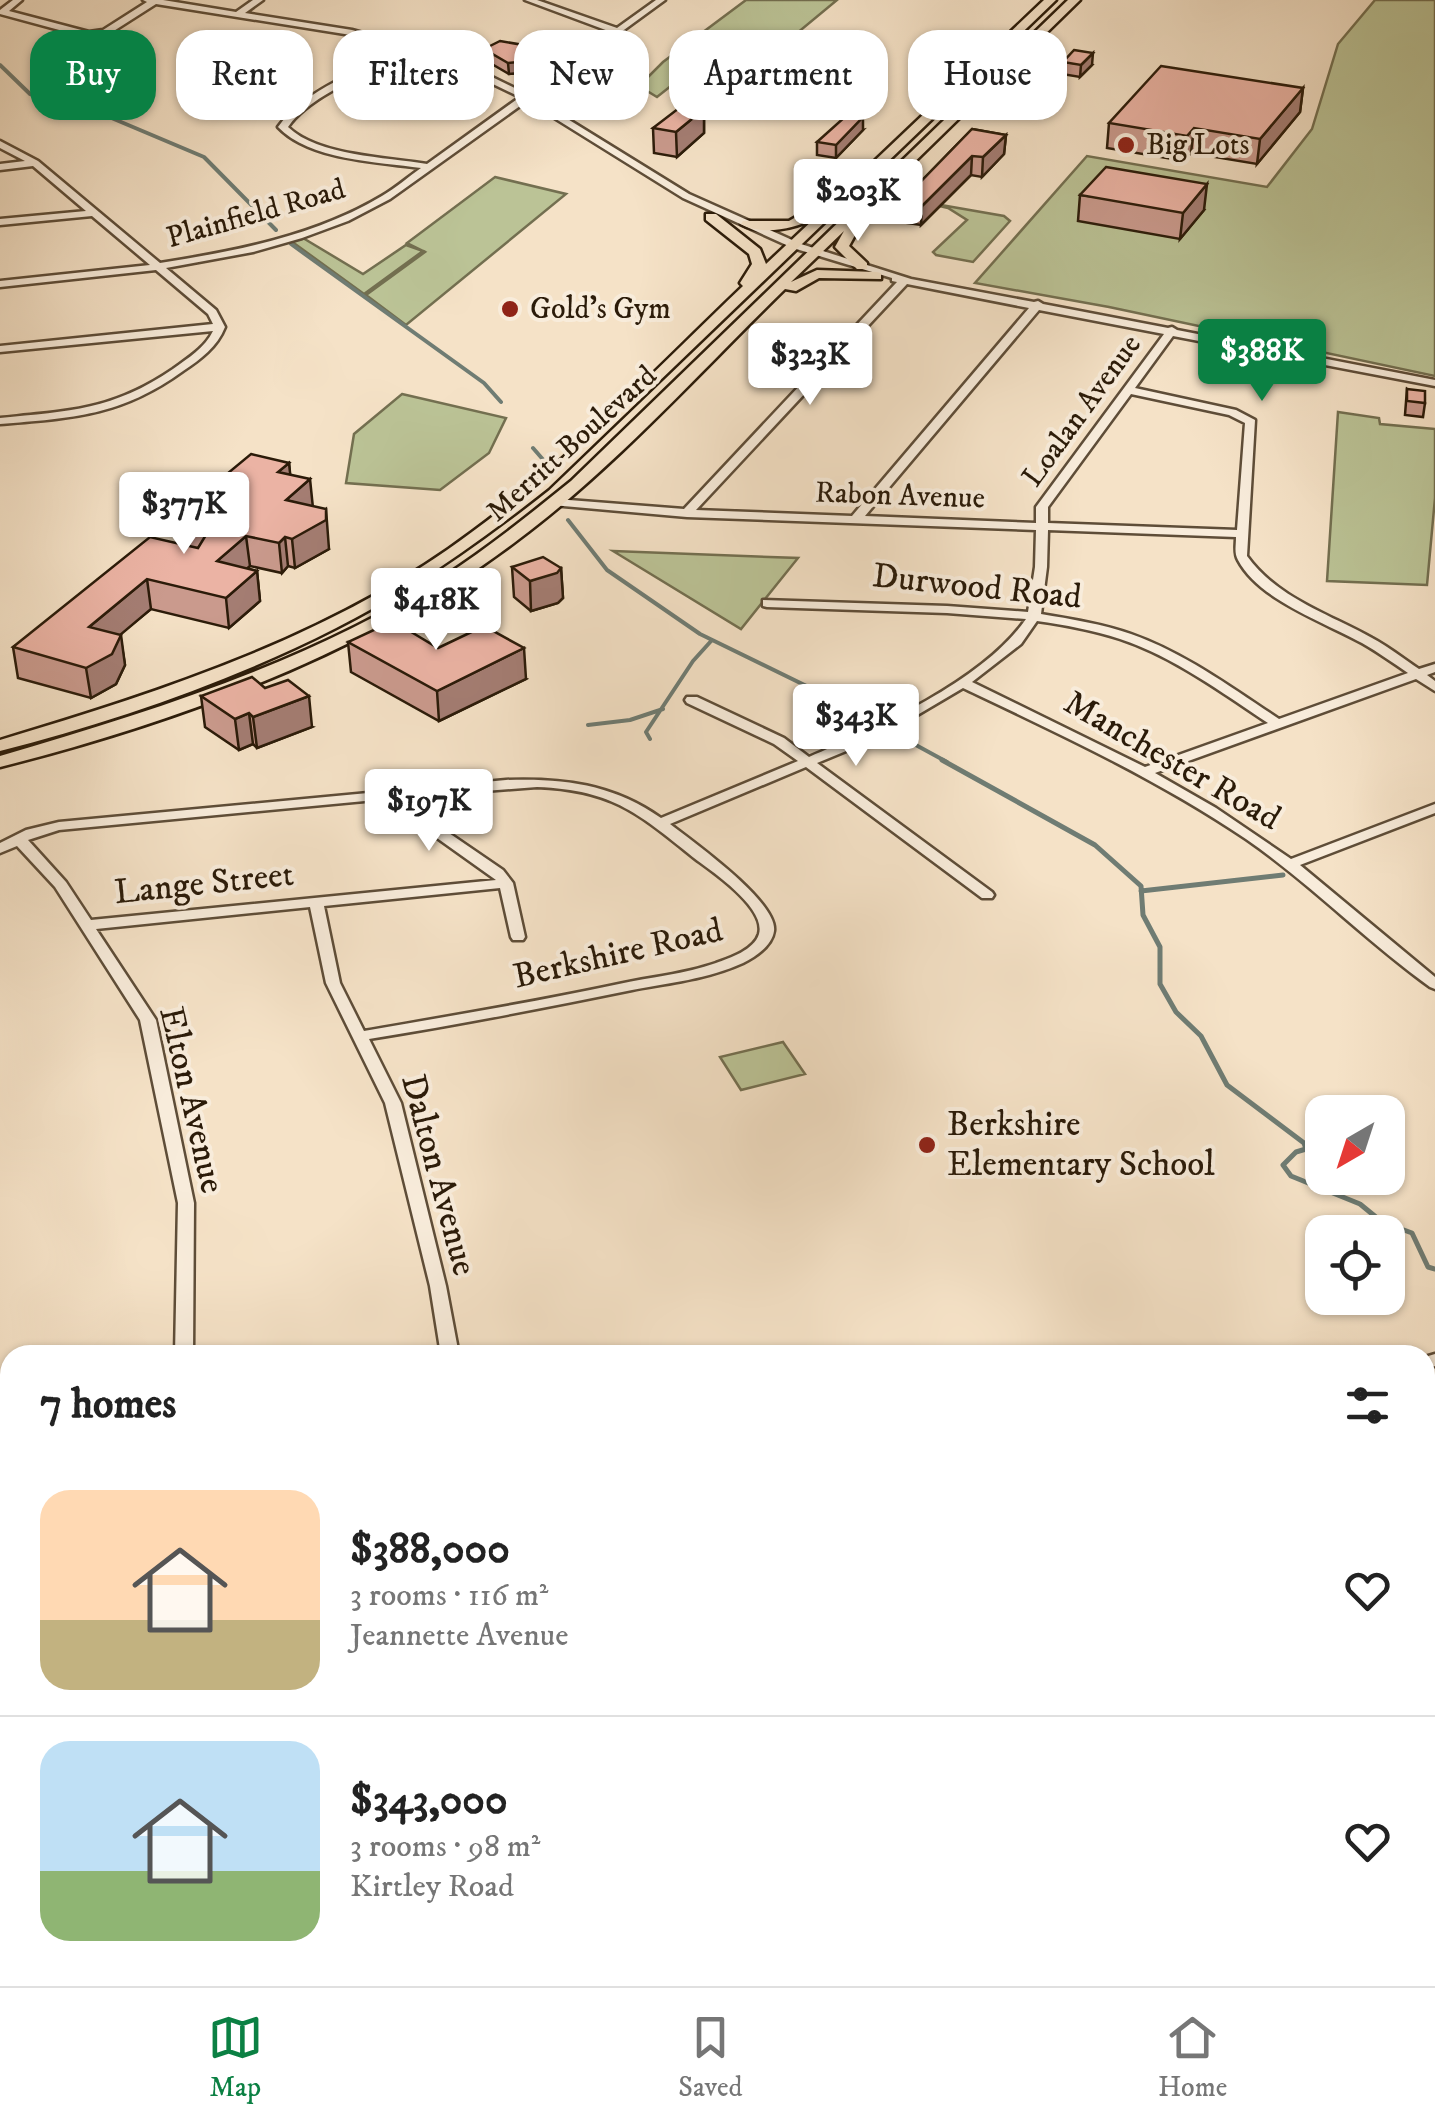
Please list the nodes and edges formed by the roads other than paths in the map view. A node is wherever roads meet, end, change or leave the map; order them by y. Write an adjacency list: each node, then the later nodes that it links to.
1 (18, 0): 8 (street)
2 (148, 0): 8 (street)
3 (260, 0): 9 (street)
4 (529, 0): 10 (street)
5 (661, 0): 11 (street, Plainfield Road)
6 (1050, 0): 20 (main road, Merritt Boulevard)
7 (1074, 0): 22 (main road, Merritt Boulevard)
8 (155, 1): 9 (street)
9 (238, 14): 12 (street)
10 (614, 30)
11 (618, 30)
12 (333, 32)
13 (333, 91): 19 (street)
14 (514, 105): 19 (street, Plainfield Road)
15 (564, 120): 21 (street)
16 (0, 144): 17 (street)
17 (36, 163): 18 (street); 23 (street)
18 (0, 167)
19 (429, 167): 30 (street, Plainfield Road)
20 (867, 176): 26 (main road); 27 (main road, Merritt Boulevard)
21 (686, 196): 24 (street); 26 (street)
22 (868, 201): 28 (main road, Merritt Boulevard); 29 (main road)
23 (94, 214): 25 (street); 30 (street)
24 (711, 217): 27 (street); 34 (main road)
25 (0, 222)
26 (748, 224): 27 (street)
27 (793, 249): 28 (street); 34 (main road, Merritt Boulevard)
28 (812, 255): 29 (street); 31 (street); 36 (main road, Merritt Boulevard)
29 (862, 266): 32 (street)
30 (158, 268): 33 (street, Plainfield Road); 37 (street)
31 (876, 276): 32 (street); 36 (main road)
32 (906, 279): 35 (street); 46 (street)
33 (0, 284)
34 (749, 289): 43 (main road, Merritt Boulevard)
35 (1038, 304): 38 (street); 47 (street)
36 (746, 319): 45 (main road, Merritt Boulevard)
37 (220, 327): 39 (street); 42 (street)
38 (1172, 330): 40 (street); 41 (street, Loalan Avenue)
39 (0, 349)
40 (1435, 384)
41 (1127, 390): 48 (street, Loalan Avenue); 49 (street)
42 (0, 421)
43 (566, 466): 44 (main road, Merritt Boulevard); 45 (main road)
44 (532, 496): 50 (main road); 59 (main road, Merritt Boulevard)
45 (556, 503): 46 (street, Rabon Avenue); 50 (main road, Merritt Boulevard)
46 (687, 513): 47 (street, Rabon Avenue)
47 (855, 520): 48 (street, Rabon Avenue)
48 (1040, 524): 49 (street, Rabon Avenue); 52 (street)
49 (1242, 534): 54 (street)
50 (504, 544): 60 (main road, Merritt Boulevard)
51 (767, 603): 52 (street, Durwood Road)
52 (1034, 616): 55 (street); 58 (street, Durwood Road)
53 (1435, 668): 54 (street)
54 (1417, 674): 56 (street); 58 (street)
55 (963, 682): 61 (street); 62 (street, Manchester Road)
56 (1435, 687)
57 (692, 700): 61 (street)
58 (1276, 723): 62 (street)
59 (0, 746)
60 (0, 762)
61 (810, 762): 65 (street); 70 (street)
62 (1144, 772): 68 (street, Manchester Road)
63 (413, 793): 65 (street, Berkshire Road); 66 (street, Berkshire Road); 69 (street)
64 (1435, 808): 68 (street)
65 (660, 823): 75 (street, Berkshire Road)
66 (18, 838): 67 (street, Berkshire Road); 72 (street, Elton Avenue)
67 (0, 849)
68 (1290, 864): 74 (street, Manchester Road)
69 (506, 883): 71 (street, Lange Street); 73 (street)
70 (988, 895)
71 (316, 902): 72 (street, Lange Street); 75 (street, Dalton Avenue)
72 (88, 926): 76 (street, Elton Avenue)
73 (518, 937)
74 (1435, 984)
75 (361, 1036): 77 (street, Dalton Avenue)
76 (184, 1345)
77 (448, 1345)

